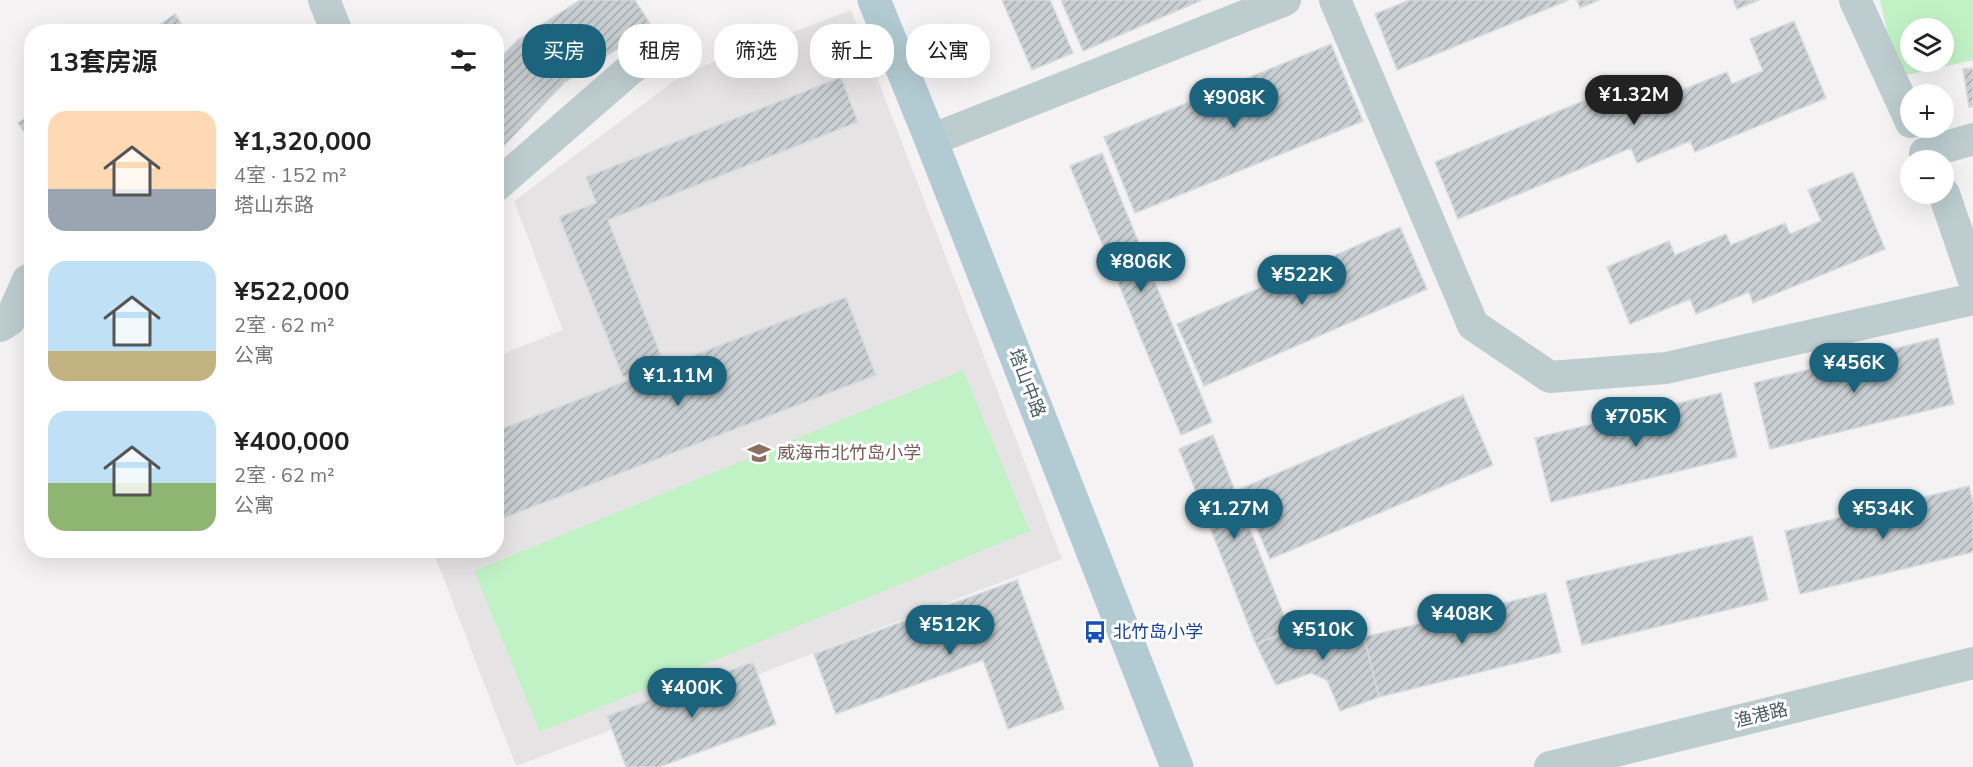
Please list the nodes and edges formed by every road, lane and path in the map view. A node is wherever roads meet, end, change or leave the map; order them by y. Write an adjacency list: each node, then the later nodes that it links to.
1 (324, 0): 6 (street)
2 (874, 0): 10 (main road, 塔山中路)
3 (1284, 0): 10 (street)
4 (1335, 0): 16 (street)
5 (1855, 0): 8 (street)
6 (334, 24)
7 (620, 78): 12 (street)
8 (1900, 98)
9 (1973, 139): 11 (street)
10 (931, 140): 19 (main road, 塔山中路)
11 (1922, 147)
12 (504, 179)
13 (1947, 204): 14 (street)
14 (1973, 278)
15 (24, 289): 17 (street)
16 (1973, 299)
17 (0, 326)
18 (1973, 663): 20 (street, 渔港路)
19 (1177, 767)
20 (1550, 767)

